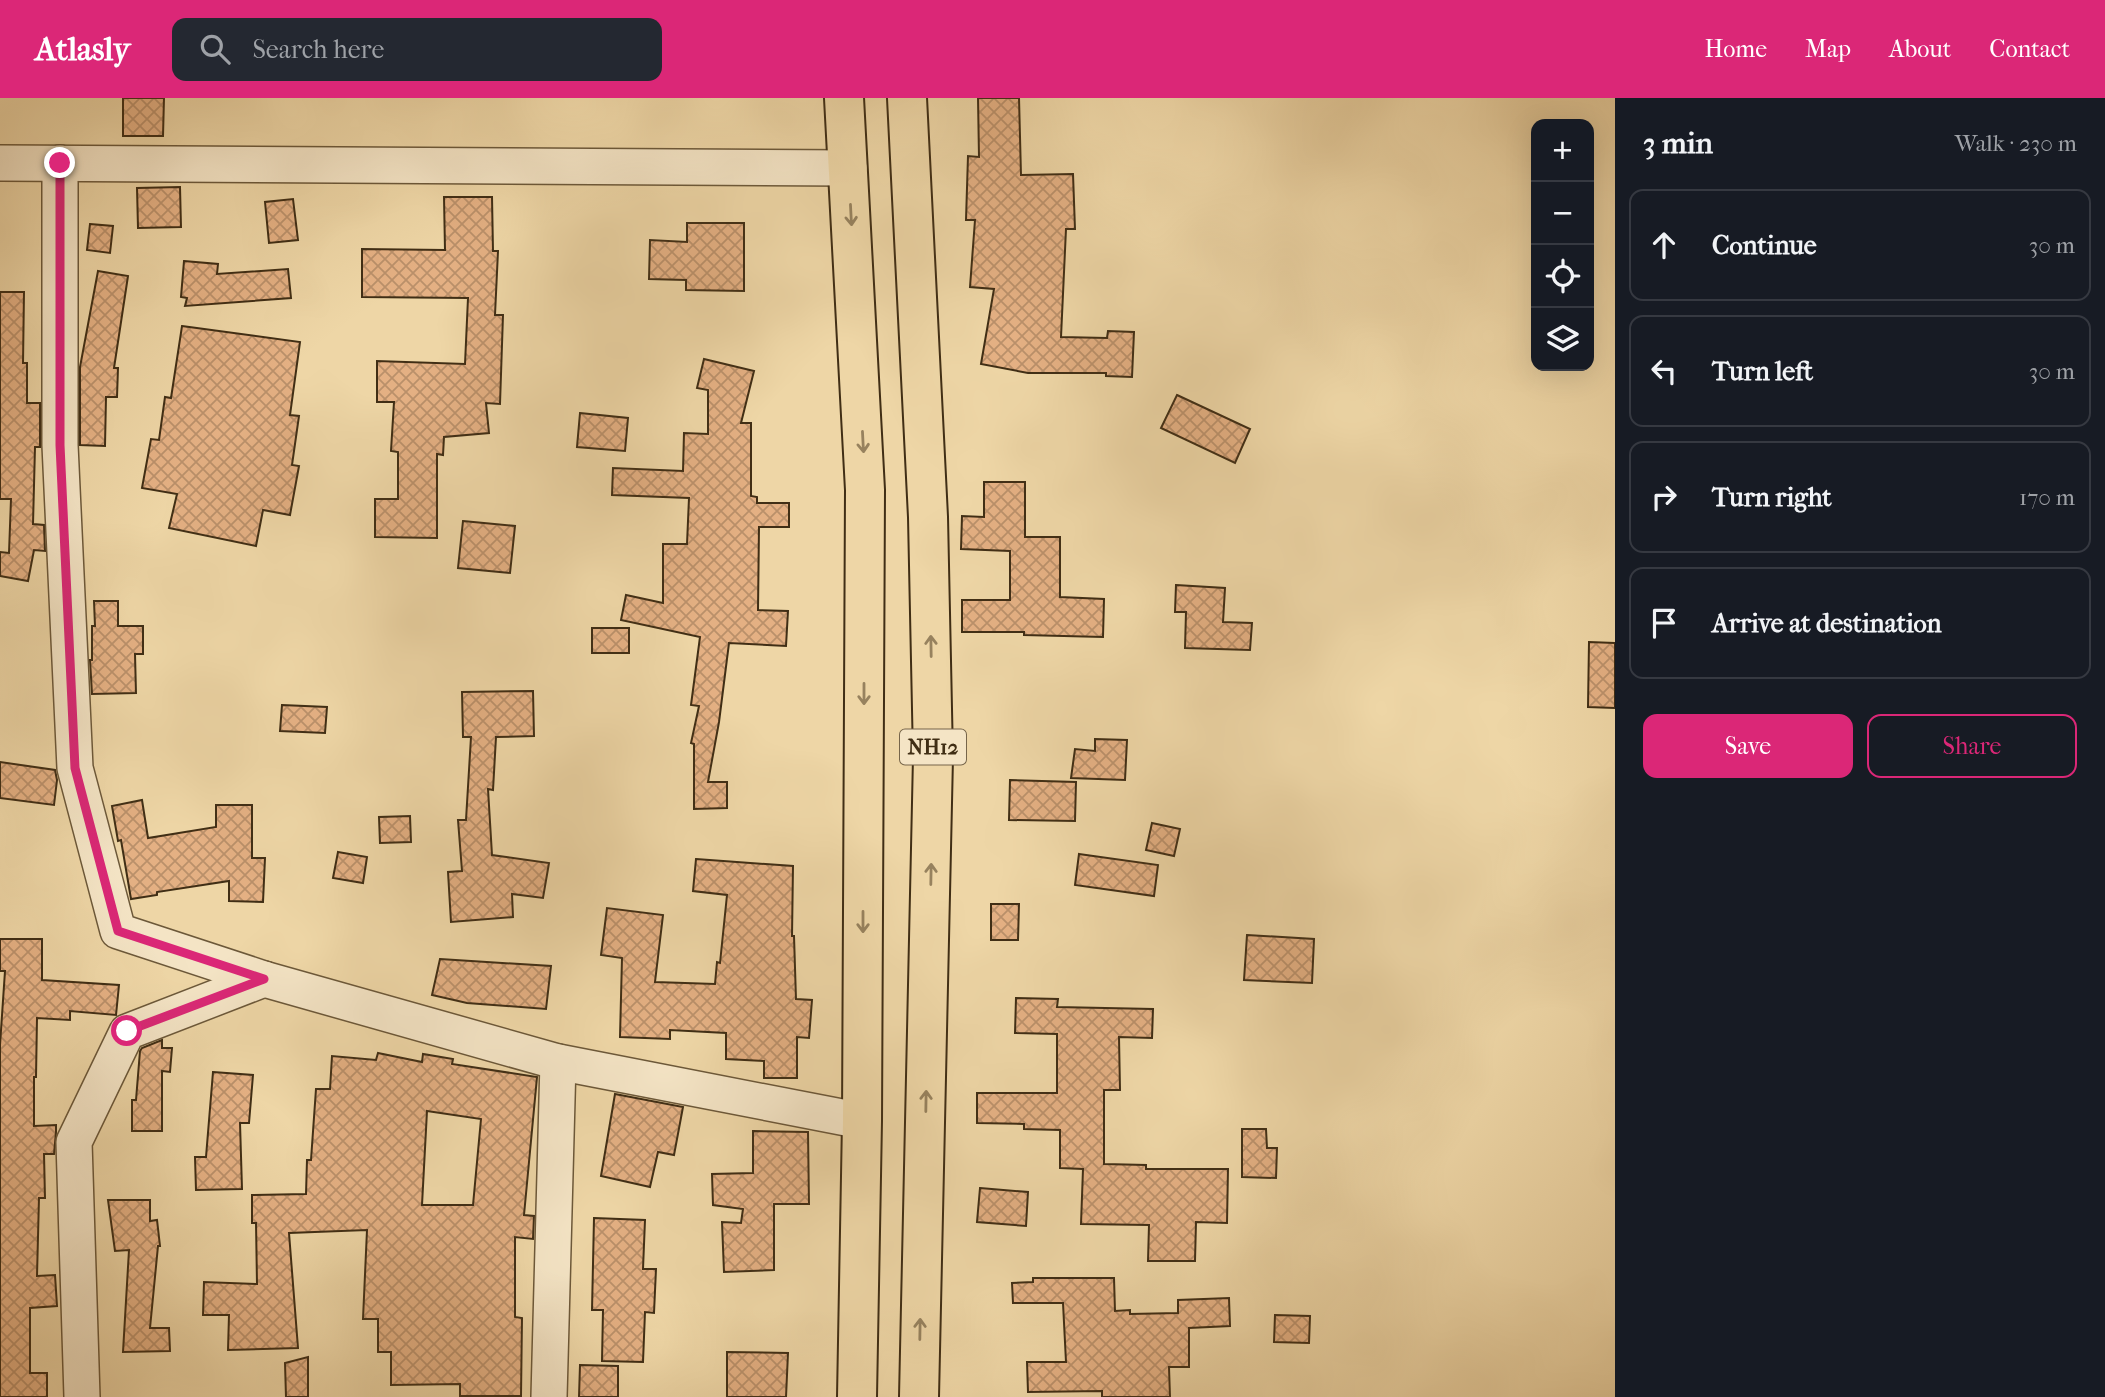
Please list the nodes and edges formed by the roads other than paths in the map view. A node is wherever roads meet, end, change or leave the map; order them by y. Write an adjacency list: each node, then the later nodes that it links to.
1 (844, 98): 5 (highway)
2 (907, 98): 12 (highway, NH12, one-way to 2)
3 (0, 163): 4 (street)
4 (60, 163): 5 (street); 6 (street)
5 (849, 168): 8 (highway, one-way to 8)
6 (264, 979): 7 (street); 9 (street)
7 (558, 1062): 8 (street); 10 (street)
8 (862, 1121): 11 (highway)
9 (82, 1397)
10 (549, 1397)
11 (857, 1397)
12 (919, 1397)

